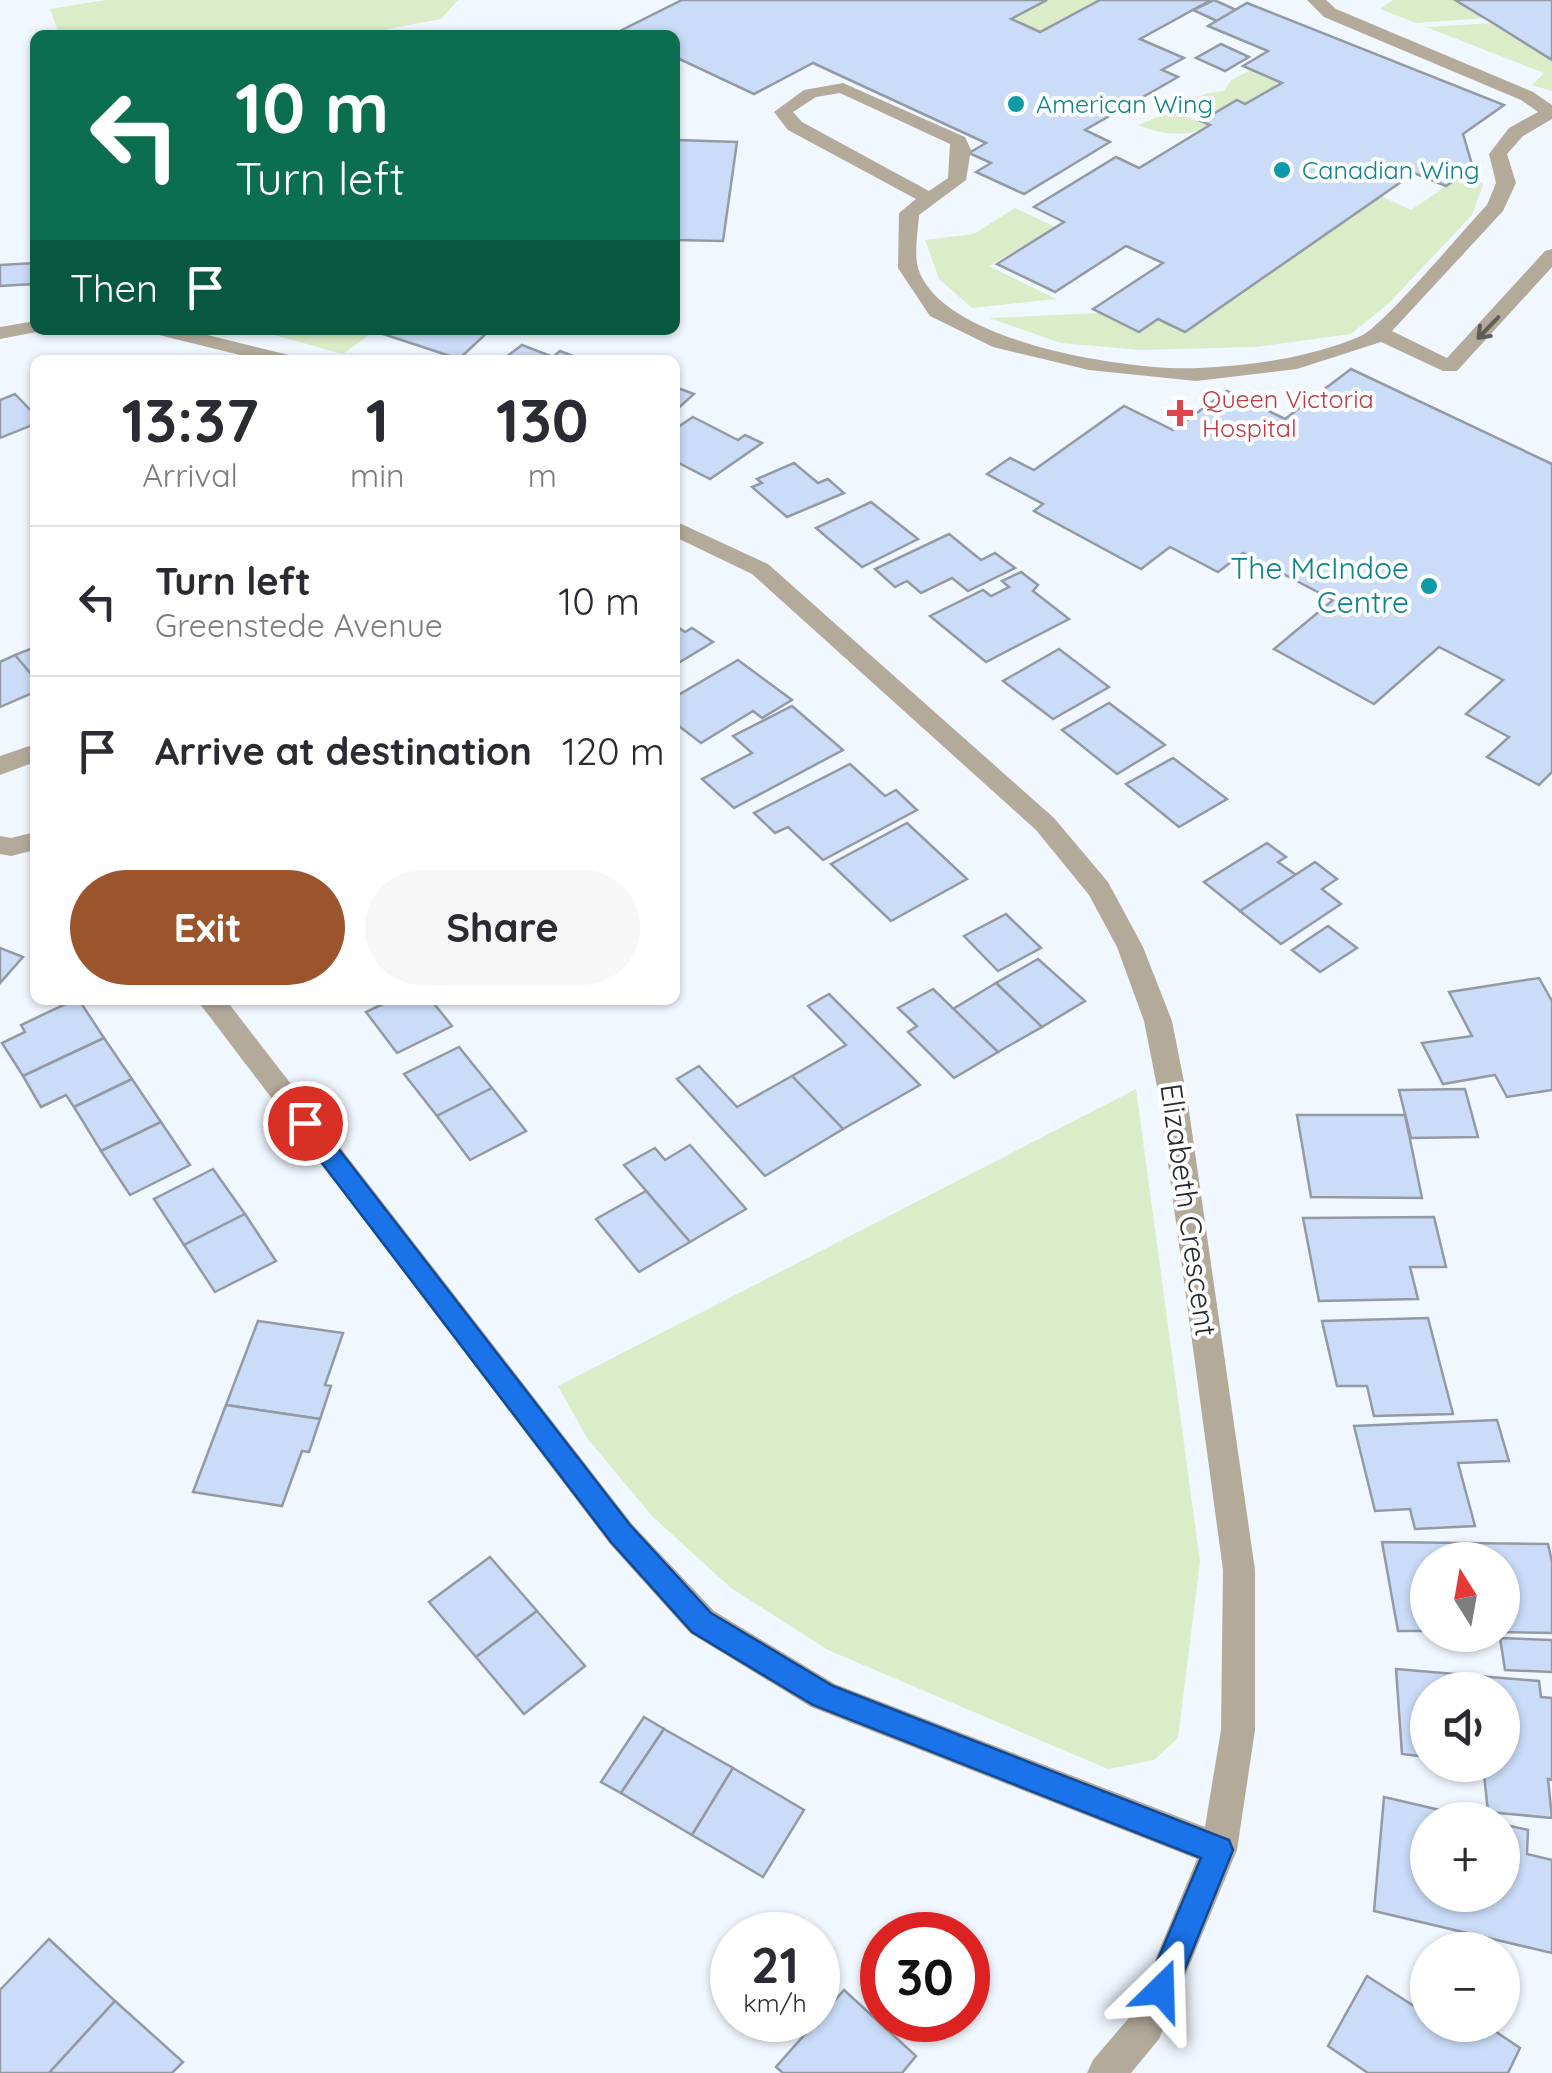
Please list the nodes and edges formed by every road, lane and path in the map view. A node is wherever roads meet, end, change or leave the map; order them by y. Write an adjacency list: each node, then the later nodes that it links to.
1 (1316, 0): 2 (street)
2 (1552, 113): 7 (street)
3 (930, 199): 3 (street); 7 (street)
4 (1552, 255): 7 (street, one-way to 7)
5 (30, 328): 6 (street)
6 (0, 332)
7 (1380, 333)
8 (183, 335): 9 (street)
9 (265, 355)
10 (680, 530): 16 (street, Elizabeth Crescent)
11 (30, 754): 12 (street)
12 (0, 766)
13 (30, 842): 14 (street)
14 (0, 845)
15 (215, 1005): 16 (street)
16 (1219, 1850): 17 (street, Elizabeth Crescent)
17 (1106, 2073)

